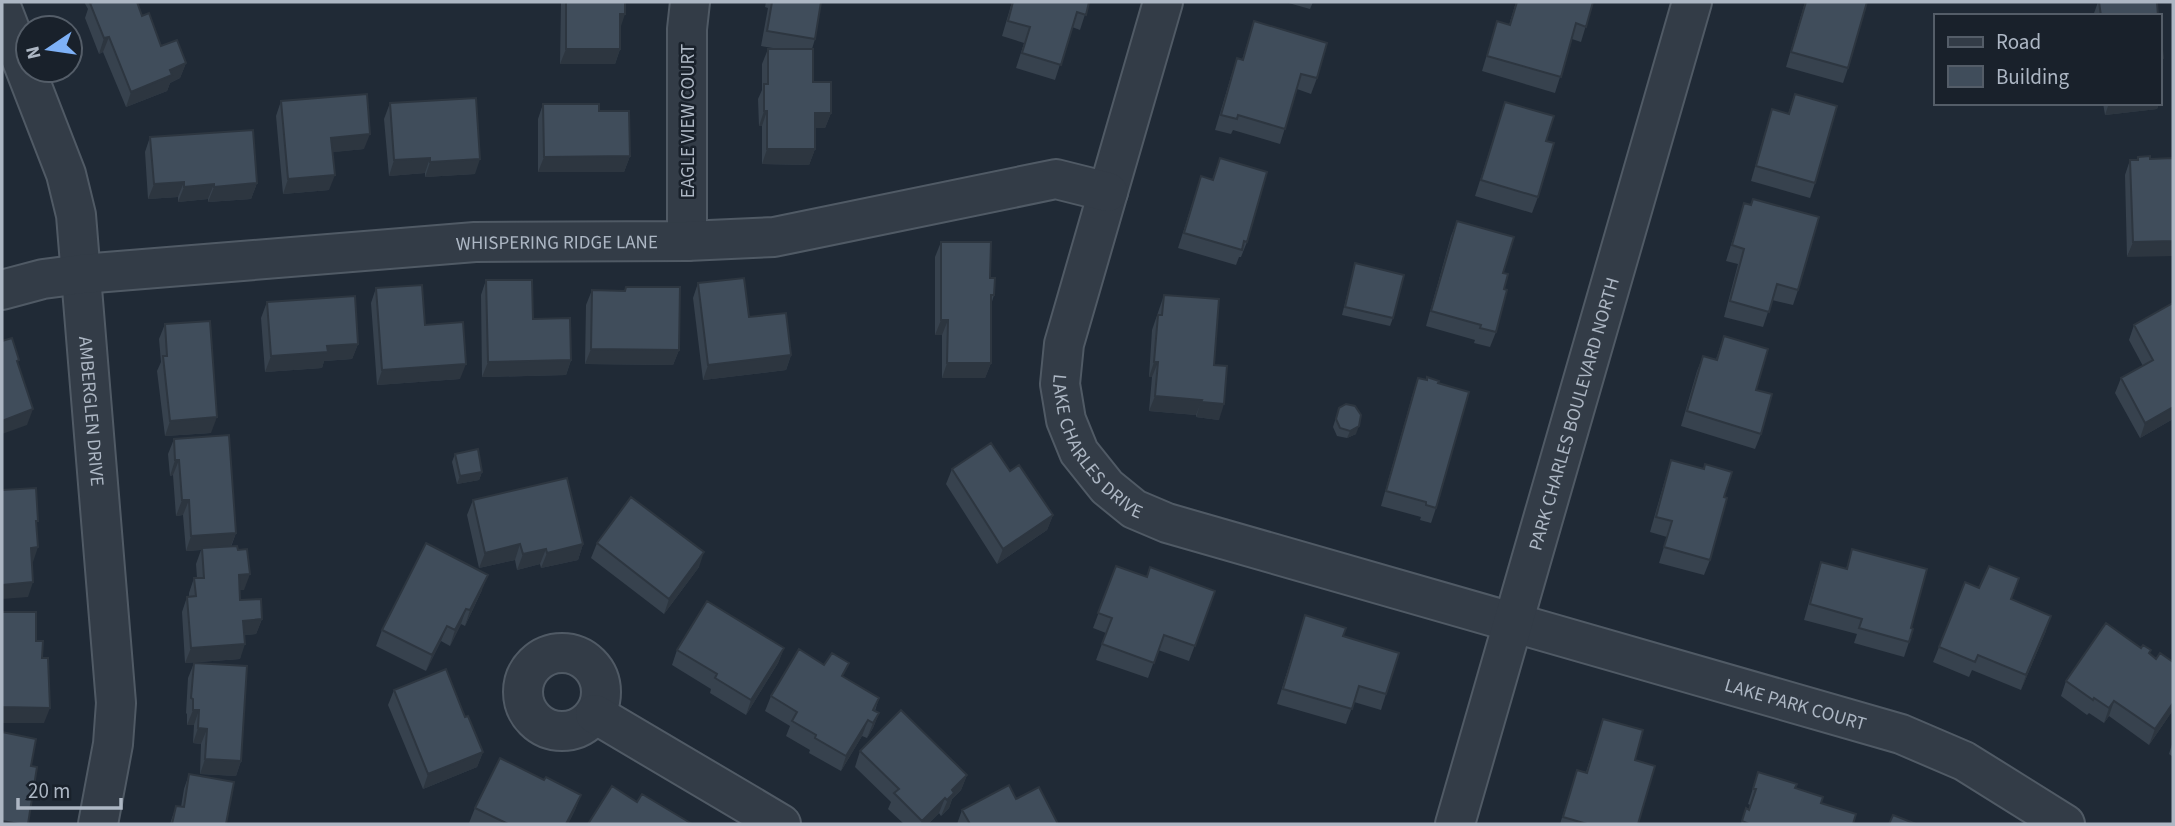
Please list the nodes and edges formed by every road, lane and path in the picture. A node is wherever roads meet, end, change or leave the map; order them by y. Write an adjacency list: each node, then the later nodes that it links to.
1 (690, 2): 6 (street, EAGLE VIEW COURT)
2 (1163, 2): 5 (street, LAKE CHARLES DRIVE)
3 (1692, 2): 9 (street, PARK CHARLES BOULEVARD NORTH)
4 (2, 9): 7 (street, AMBERGLEN DRIVE)
5 (1108, 192): 6 (street, WHISPERING RIDGE LANE); 9 (street, LAKE CHARLES DRIVE)
6 (687, 241): 7 (street, WHISPERING RIDGE LANE)
7 (82, 274): 8 (street, WHISPERING RIDGE LANE); 11 (street, AMBERGLEN DRIVE)
8 (2, 290)
9 (1512, 623): 13 (street, PARK CHARLES BOULEVARD NORTH); 14 (street, LAKE PARK COURT)
10 (595, 713): 12 (street)
11 (98, 824)
12 (781, 824)
13 (1455, 824)
14 (2065, 824)

